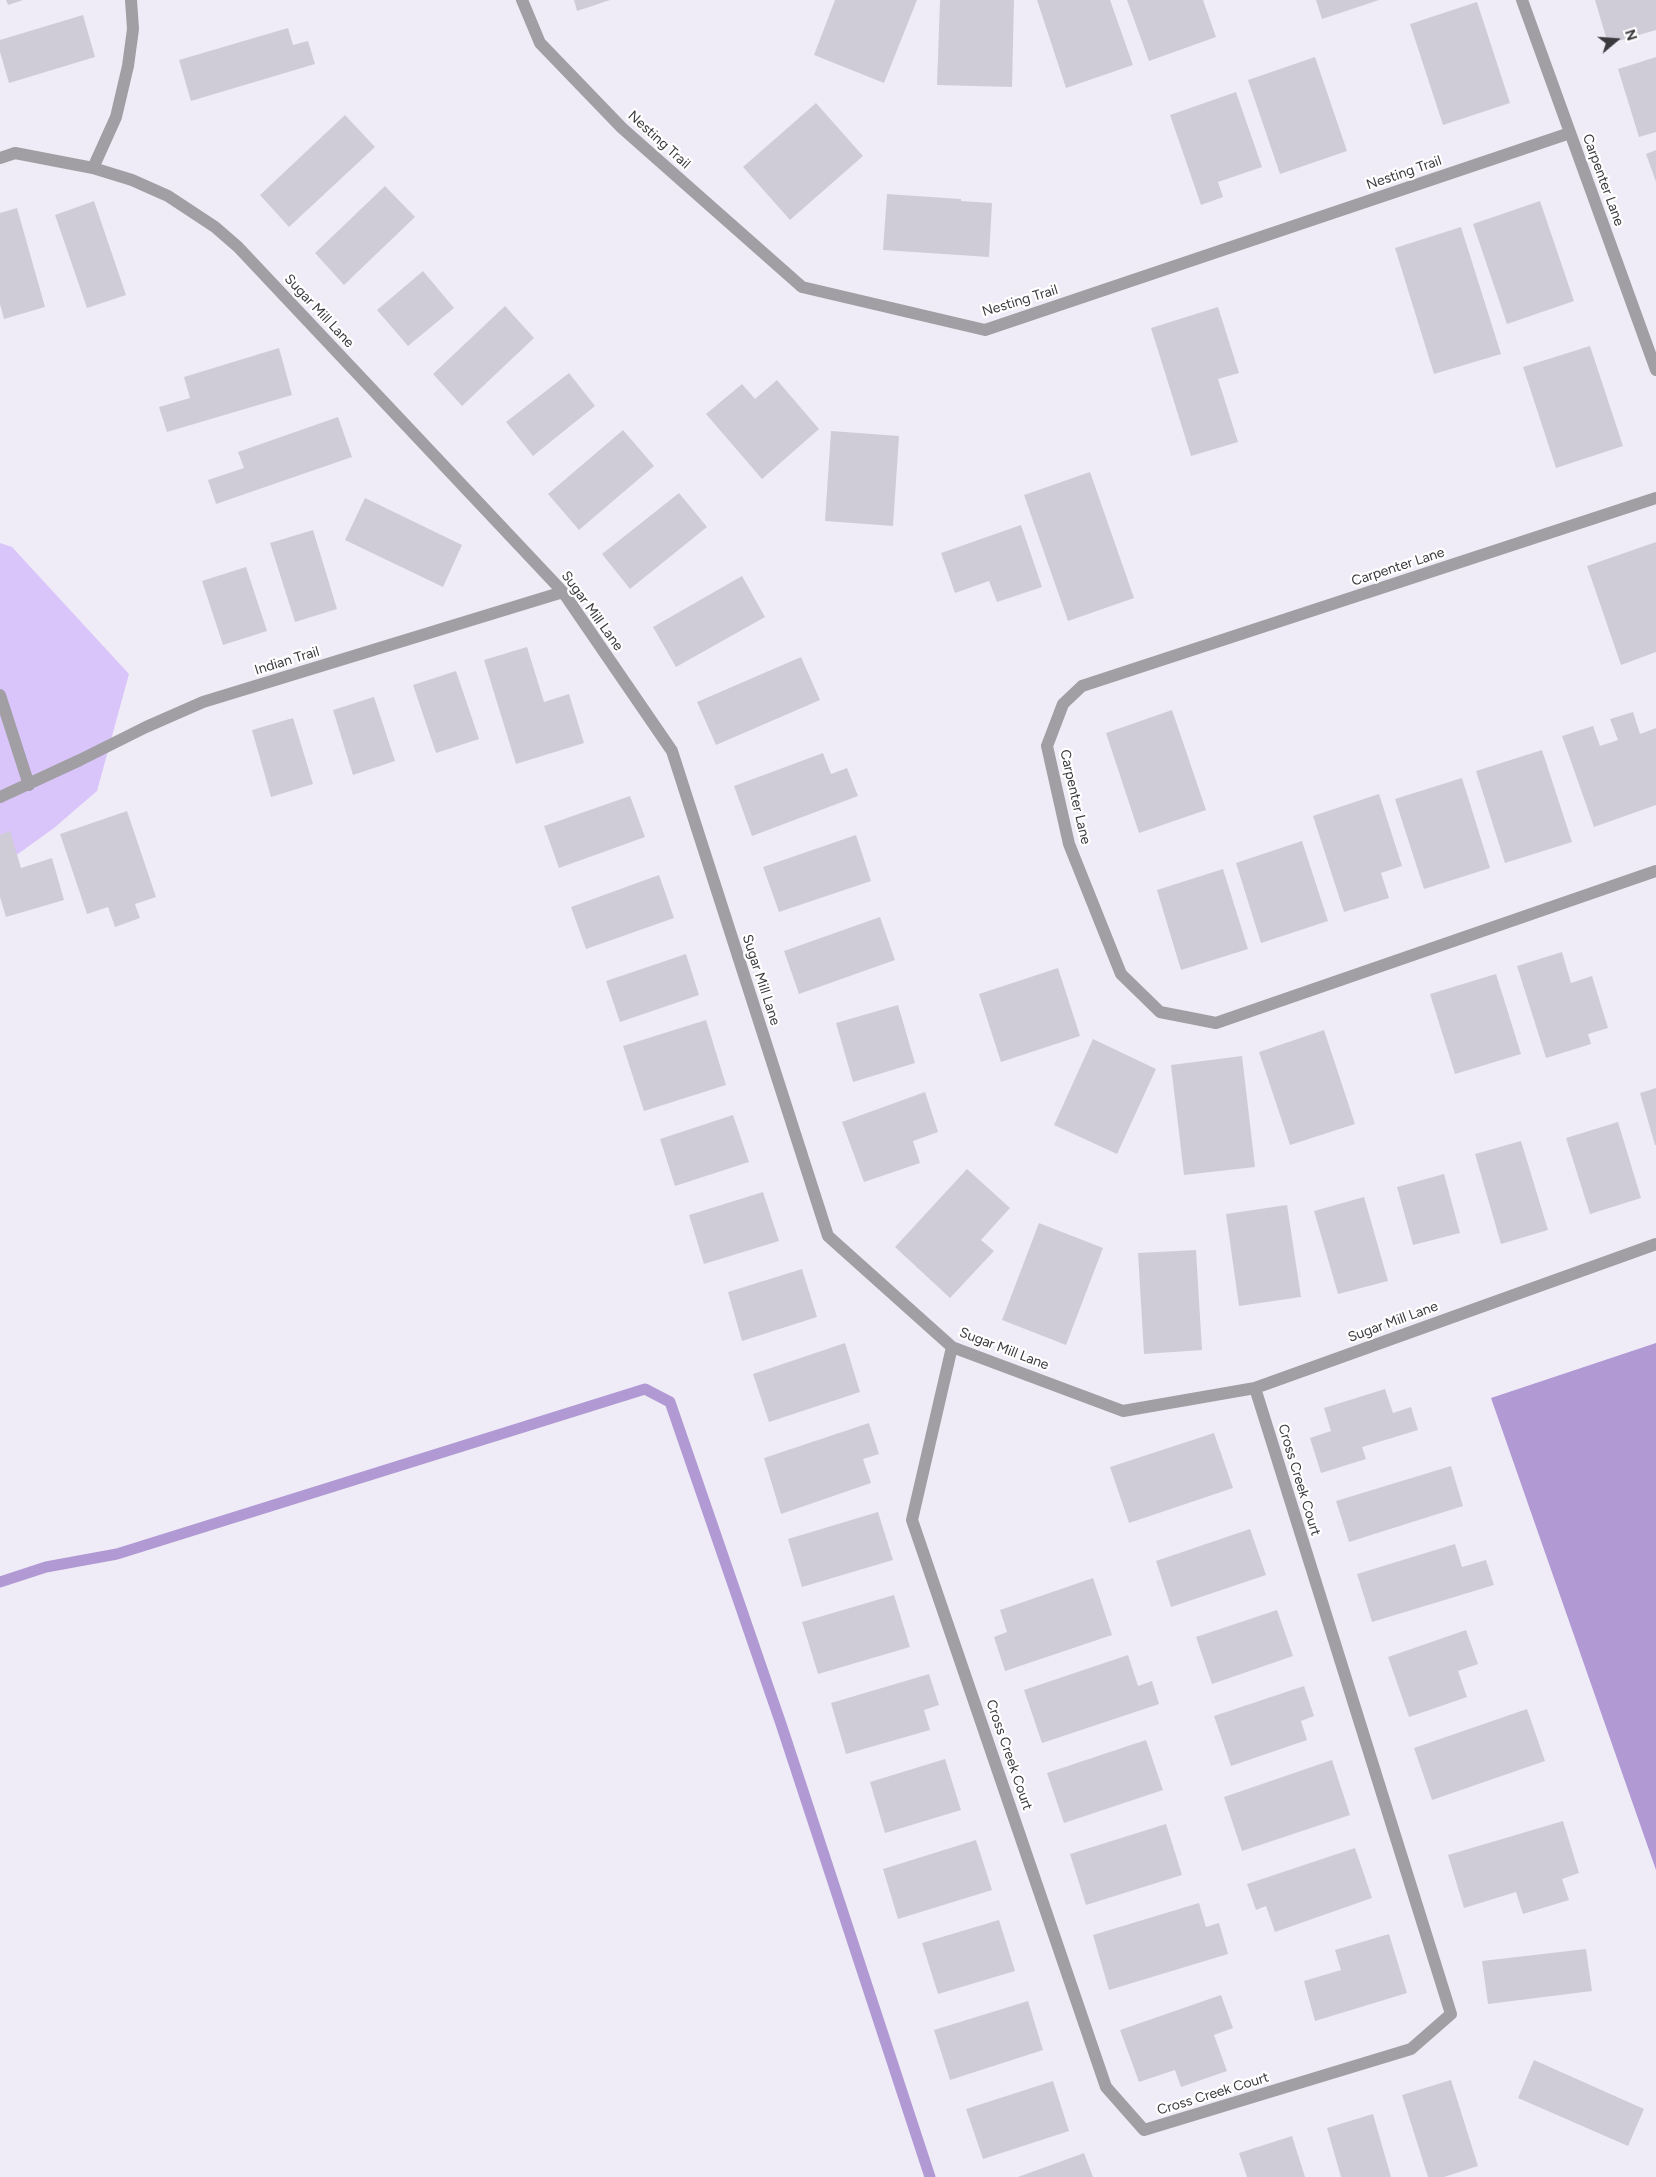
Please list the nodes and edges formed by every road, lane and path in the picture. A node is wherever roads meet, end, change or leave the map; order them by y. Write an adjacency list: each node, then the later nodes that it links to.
1 (131, 0): 6 (street)
2 (522, 0): 4 (street, Nesting Trail)
3 (1522, 0): 4 (street, Carpenter Lane)
4 (1570, 133): 7 (street, Carpenter Lane)
5 (0, 158): 6 (street, Sugar Mill Lane)
6 (93, 168): 9 (street, Sugar Mill Lane)
7 (1656, 370)
8 (1656, 498): 13 (street, Carpenter Lane)
9 (563, 592): 11 (street, Indian Trail); 15 (street, Sugar Mill Lane)
10 (0, 695): 11 (street)
11 (29, 784): 12 (street, Indian Trail)
12 (0, 797)
13 (1656, 871)
14 (1656, 1244): 16 (street, Sugar Mill Lane)
15 (952, 1347): 16 (street, Sugar Mill Lane); 16 (street, Cross Creek Court)
16 (1254, 1388)

